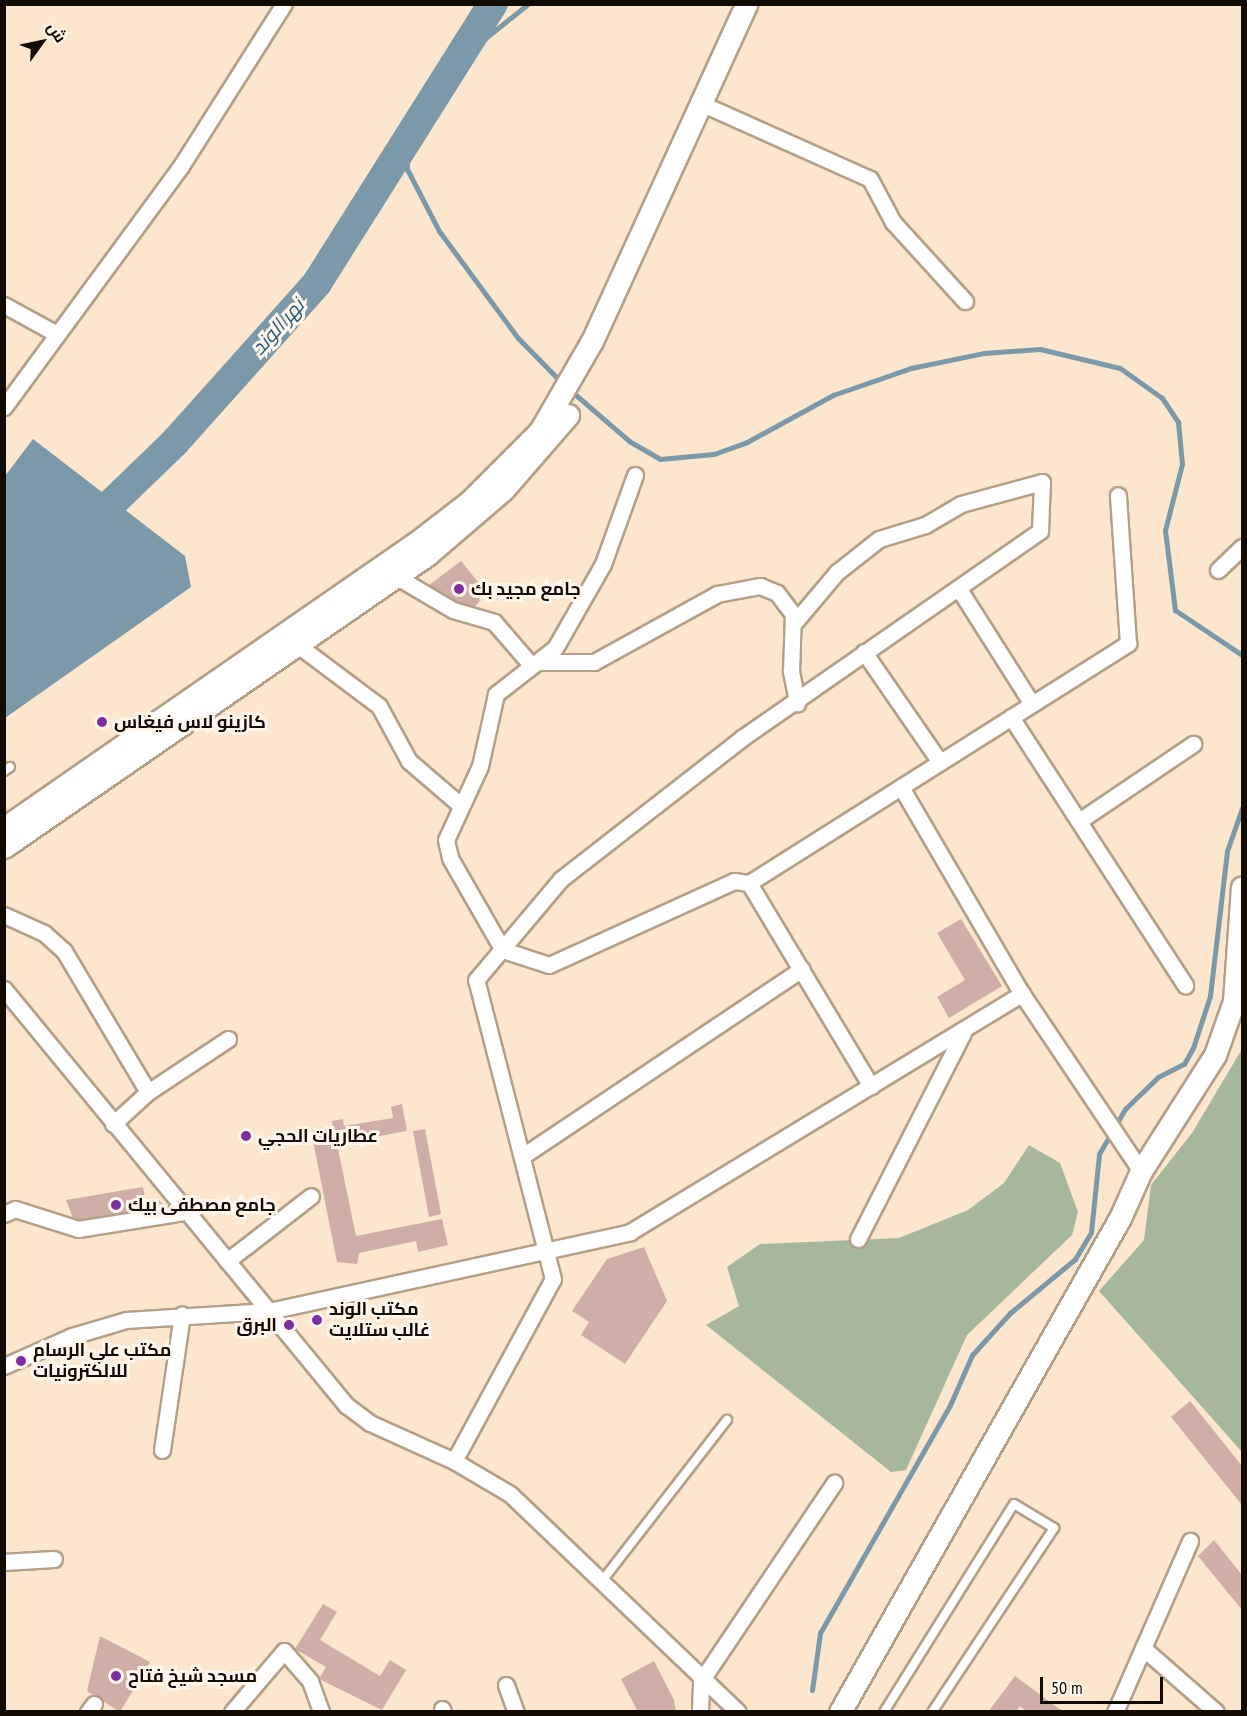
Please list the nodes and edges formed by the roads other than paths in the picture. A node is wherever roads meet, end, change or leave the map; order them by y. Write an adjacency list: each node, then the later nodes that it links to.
1 (284, 4): 6 (street)
2 (746, 4): 3 (main road)
3 (698, 102): 4 (street); 8 (main road)
4 (965, 301)
5 (4, 305): 6 (street)
6 (57, 334): 7 (street)
7 (4, 407)
8 (559, 416): 13 (main road); 27 (main road)
9 (635, 475): 18 (street)
10 (1118, 495): 20 (street)
11 (1242, 547): 12 (street)
12 (1218, 570)
13 (397, 577): 16 (main road); 18 (street)
14 (959, 589): 15 (street); 17 (street); 20 (street)
15 (794, 623): 18 (street); 19 (street)
16 (300, 646): 25 (street); 28 (main road)
17 (864, 652): 19 (street); 23 (street)
18 (537, 664): 25 (street)
19 (797, 703): 32 (street)
20 (1032, 704): 21 (street)
21 (1011, 717): 23 (street); 26 (street)
22 (1193, 744): 26 (street)
23 (940, 762): 24 (street)
24 (901, 787): 29 (street); 36 (street)
25 (459, 804): 32 (street)
26 (1078, 821): 34 (street)
27 (4, 828)
28 (4, 847)
29 (749, 883): 32 (street); 33 (street)
30 (1242, 887): 43 (main road)
31 (4, 915): 40 (street)
32 (503, 950): 42 (street)
33 (802, 969): 39 (street); 42 (street)
34 (1185, 985)
35 (4, 989): 41 (street)
36 (1022, 994): 37 (street); 43 (street)
37 (964, 1032): 39 (street); 47 (street)
38 (228, 1039): 40 (street)
39 (871, 1086): 48 (street)
40 (148, 1092): 41 (street)
41 (113, 1124): 45 (street)
42 (524, 1155): 48 (street)
43 (1141, 1171): 69 (main road)
44 (311, 1196): 49 (street)
45 (184, 1212): 46 (street); 49 (street)
46 (4, 1214)
47 (858, 1239)
48 (547, 1252): 50 (street); 55 (street)
49 (227, 1261): 50 (street)
50 (269, 1311): 51 (street); 55 (street)
51 (183, 1314): 52 (street); 54 (street)
52 (4, 1366)
53 (727, 1420): 60 (lane)
54 (162, 1450)
55 (454, 1461): 60 (street)
56 (834, 1483): 62 (street)
57 (1190, 1541): 61 (street)
58 (54, 1559): 59 (street)
59 (4, 1562)
60 (602, 1581): 62 (street)
61 (1143, 1648): 72 (street); 73 (street)
62 (700, 1681): 67 (street); 68 (street)
63 (506, 1685): 66 (street)
64 (232, 1712): 65 (street)
65 (321, 1712)
66 (516, 1712)
67 (700, 1712)
68 (738, 1712)
69 (840, 1712)
70 (884, 1712): 71 (lane)
71 (932, 1712)
72 (1115, 1712)
73 (1216, 1712)

